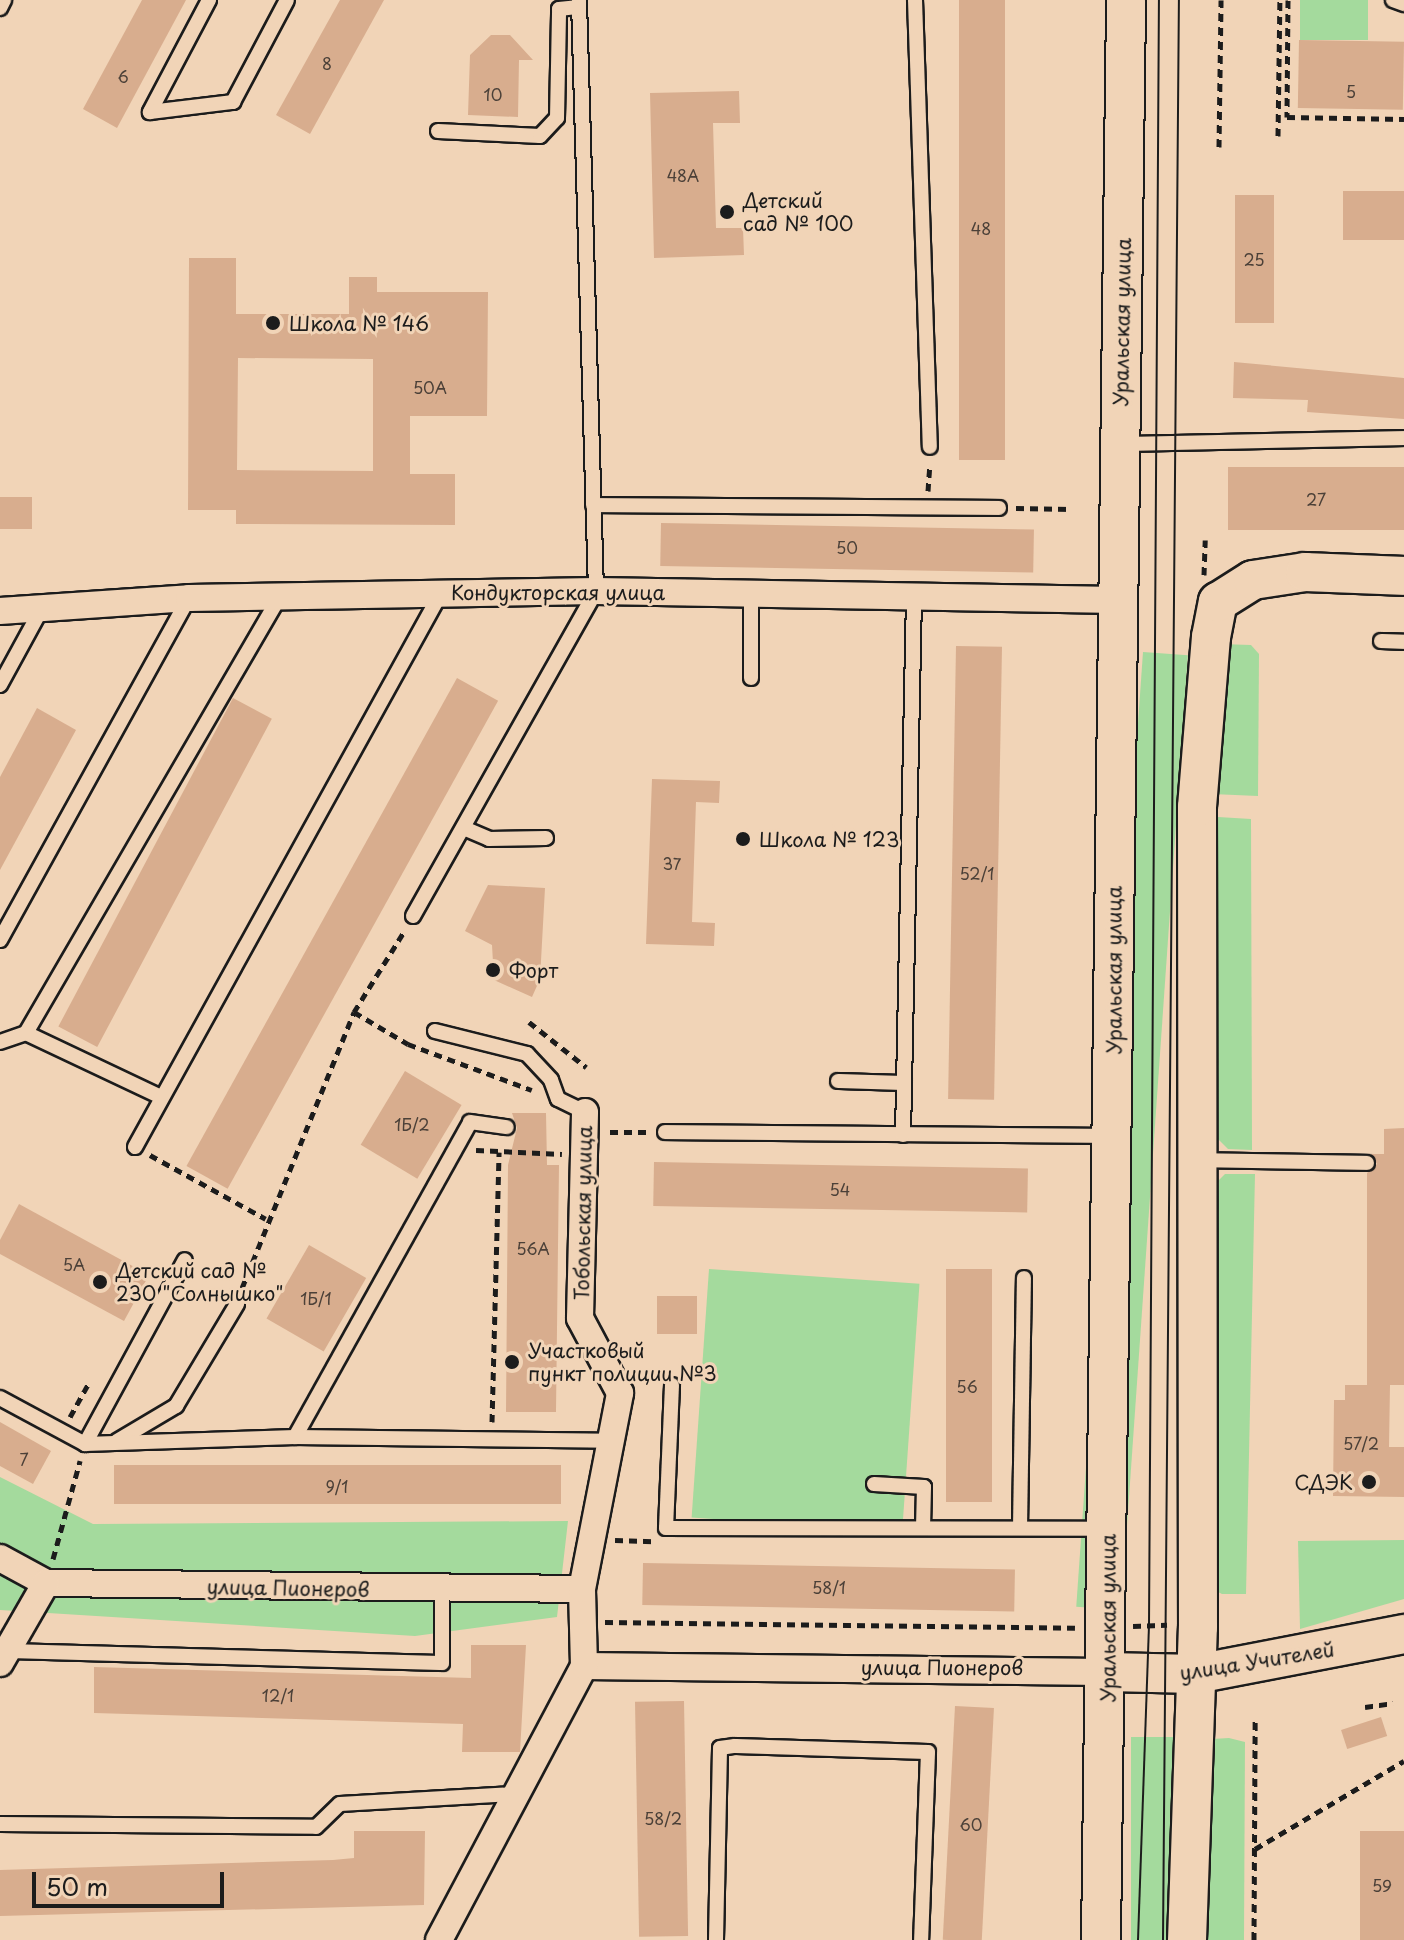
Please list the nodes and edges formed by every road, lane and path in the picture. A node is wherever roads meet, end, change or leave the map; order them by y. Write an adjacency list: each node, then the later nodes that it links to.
1 (4, 0): 12 (lane)
2 (209, 0): 3 (lane)
3 (287, 0)
4 (915, 0): 19 (lane)
5 (1126, 0): 18 (main road, Уральская улица)
6 (1221, 0): 16 (path)
7 (1280, 0): 15 (path)
8 (1288, 0): 13 (path)
9 (1393, 0): 11 (lane)
10 (579, 3): 14 (lane); 20 (lane)
11 (1404, 4)
12 (0, 8)
13 (1404, 119)
14 (438, 131)
15 (1278, 136)
16 (1219, 147)
17 (1404, 438): 18 (lane)
18 (1120, 444): 33 (main road, Уральская улица)
19 (930, 447): 21 (path)
20 (593, 505): 21 (lane); 26 (lane)
21 (927, 508): 22 (lane)
22 (999, 508): 23 (path)
23 (1071, 509)
24 (1205, 540): 27 (path)
25 (1404, 576): 27 (main road)
26 (596, 591): 28 (street, Кондукторская улица); 29 (street, Кондукторская улица); 40 (lane)
27 (1211, 591): 64 (main road)
28 (441, 593): 31 (street, Кондукторская улица); 52 (lane)
29 (751, 593): 30 (street, Кондукторская улица); 38 (lane)
30 (914, 595): 33 (street, Кондукторская улица); 51 (lane)
31 (280, 596): 32 (street, Кондукторская улица); 47 (lane)
32 (189, 598): 34 (street, Кондукторская улица); 43 (lane)
33 (1117, 600): 59 (main road, Уральская улица)
34 (42, 608): 35 (street, Кондукторская улица); 39 (lane)
35 (0, 611)
36 (1381, 641): 37 (lane)
37 (1404, 642)
38 (751, 678)
39 (0, 685)
40 (466, 829): 41 (lane); 42 (lane)
41 (546, 838)
42 (413, 916): 44 (path)
43 (0, 940)
44 (354, 1012): 53 (path); 66 (path)
45 (529, 1022): 49 (path)
46 (435, 1031): 53 (lane)
47 (26, 1033): 48 (lane); 52 (lane)
48 (0, 1042)
49 (586, 1067)
50 (838, 1081): 51 (lane)
51 (904, 1083): 58 (lane)
52 (159, 1096): 60 (lane)
53 (558, 1099): 54 (lane)
54 (585, 1112): 63 (street, Тобольская улица)
55 (507, 1127): 61 (lane)
56 (610, 1132): 57 (path)
57 (665, 1132): 58 (lane)
58 (903, 1135): 59 (lane)
59 (1113, 1136): 82 (main road, Уральская улица)
60 (135, 1147): 66 (path)
61 (455, 1149): 62 (path); 74 (lane)
62 (499, 1152): 63 (path); 75 (path)
63 (583, 1155): 76 (street, Тобольская улица)
64 (1197, 1160): 65 (lane); 91 (main road)
65 (1367, 1163)
66 (266, 1219): 69 (path)
67 (185, 1260): 78 (lane)
68 (1024, 1278): 81 (lane)
69 (237, 1304): 77 (lane)
70 (88, 1385): 73 (path)
71 (672, 1385): 80 (lane)
72 (0, 1398): 73 (lane)
73 (62, 1432): 78 (lane)
74 (295, 1437): 75 (lane); 77 (lane)
75 (492, 1440): 76 (lane)
76 (610, 1441): 87 (street, Тобольская улица)
77 (113, 1443): 78 (lane)
78 (85, 1444): 86 (path)
79 (874, 1484): 80 (lane)
80 (923, 1528): 81 (lane)
81 (1020, 1528): 82 (lane)
82 (1108, 1529): 90 (main road, Уральская улица)
83 (608, 1540): 84 (path)
84 (670, 1541)
85 (0, 1558): 86 (street, улица Пионеров)
86 (46, 1583): 88 (street, улица Пионеров); 93 (street)
87 (582, 1589): 88 (street, улица Пионеров); 89 (street, Тобольская улица)
88 (442, 1591): 93 (lane)
89 (596, 1618): 90 (path); 94 (street, Тобольская улица)
90 (1107, 1627): 91 (path); 95 (main road, Уральская улица)
91 (1198, 1627): 96 (main road)
92 (1404, 1634): 96 (main road, улица Учителей)
93 (4, 1657)
94 (584, 1666): 95 (street, улица Пионеров); 101 (street)
95 (1108, 1672): 96 (main road, улица Учителей); 107 (main road, Уральская улица)
96 (1196, 1674): 108 (main road)
97 (1393, 1703): 98 (path)
98 (1365, 1707)
99 (1255, 1720): 103 (path)
100 (1404, 1761): 103 (path)
101 (516, 1794): 102 (lane); 104 (street)
102 (0, 1824)
103 (1254, 1850): 109 (path)
104 (439, 1940)
105 (716, 1940): 106 (lane)
106 (921, 1940)
107 (1101, 1940)
108 (1187, 1940)
109 (1254, 1940)

